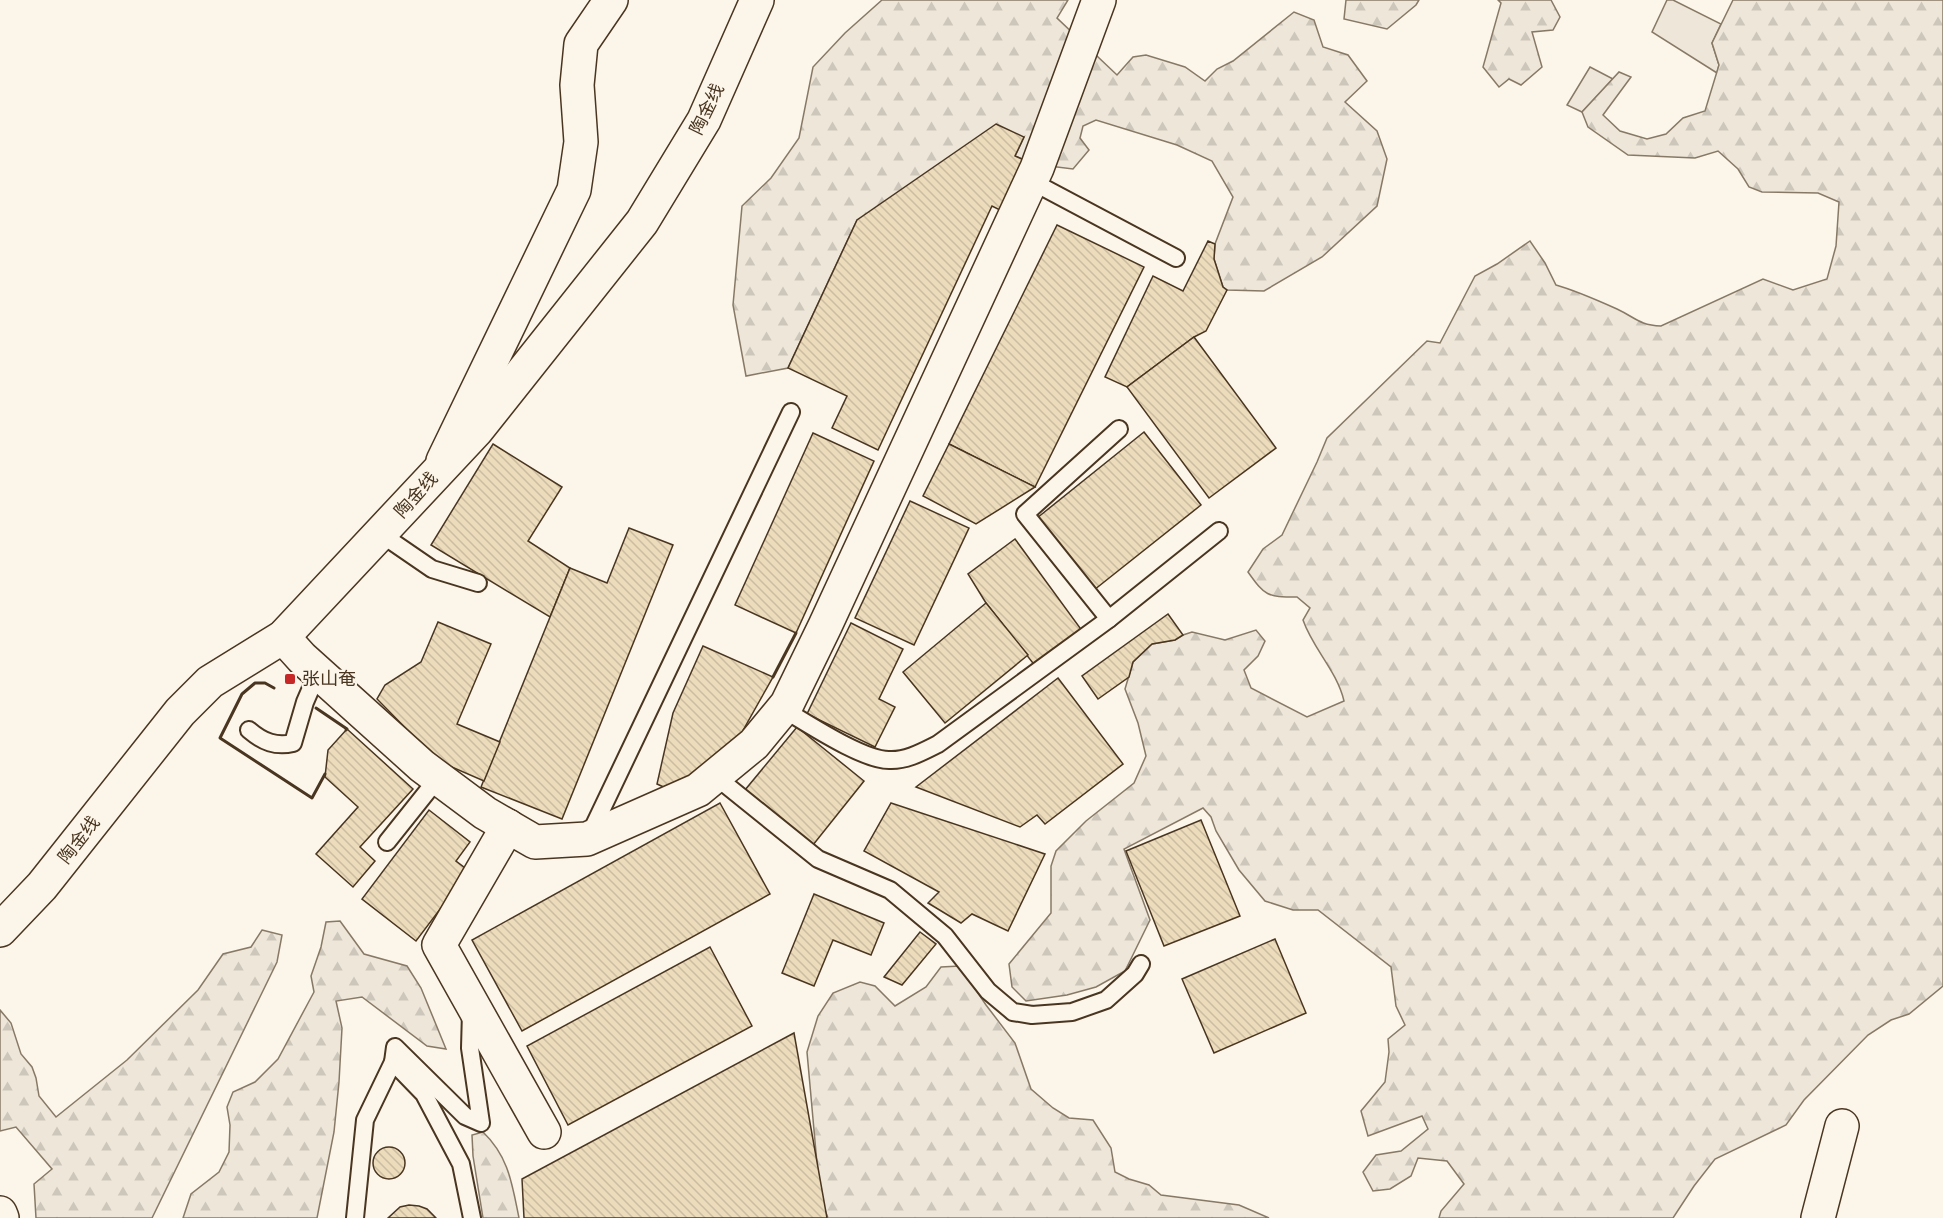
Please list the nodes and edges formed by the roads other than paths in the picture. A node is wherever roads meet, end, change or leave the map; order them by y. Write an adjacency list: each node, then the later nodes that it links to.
1 (611, 0): 8 (street)
2 (757, 0): 8 (street, 陶金线)
3 (1099, 0): 4 (street)
4 (1031, 181): 5 (lane); 15 (street)
5 (1176, 258)
6 (790, 412): 20 (lane)
7 (1119, 429): 12 (lane)
8 (440, 468): 10 (street, 陶金线)
9 (1218, 531): 12 (lane)
10 (381, 534): 11 (lane); 13 (street, 陶金线)
11 (478, 583)
12 (1109, 619): 15 (lane)
13 (283, 637): 14 (street); 22 (street, 陶金线)
14 (318, 672): 16 (lane); 18 (street)
15 (783, 709): 17 (street)
16 (249, 730)
17 (715, 776): 20 (street); 23 (lane)
18 (438, 778): 19 (street); 21 (lane)
19 (508, 826): 20 (street); 24 (street)
20 (587, 839)
21 (387, 842)
22 (0, 930)
23 (1141, 964)
24 (471, 1005): 25 (lane); 27 (street)
25 (393, 1062): 30 (lane); 31 (lane)
26 (1842, 1126): 32 (street)
27 (544, 1132)
28 (0, 1213): 29 (street)
29 (2, 1218)
30 (356, 1218)
31 (472, 1218)
32 (1818, 1218)

